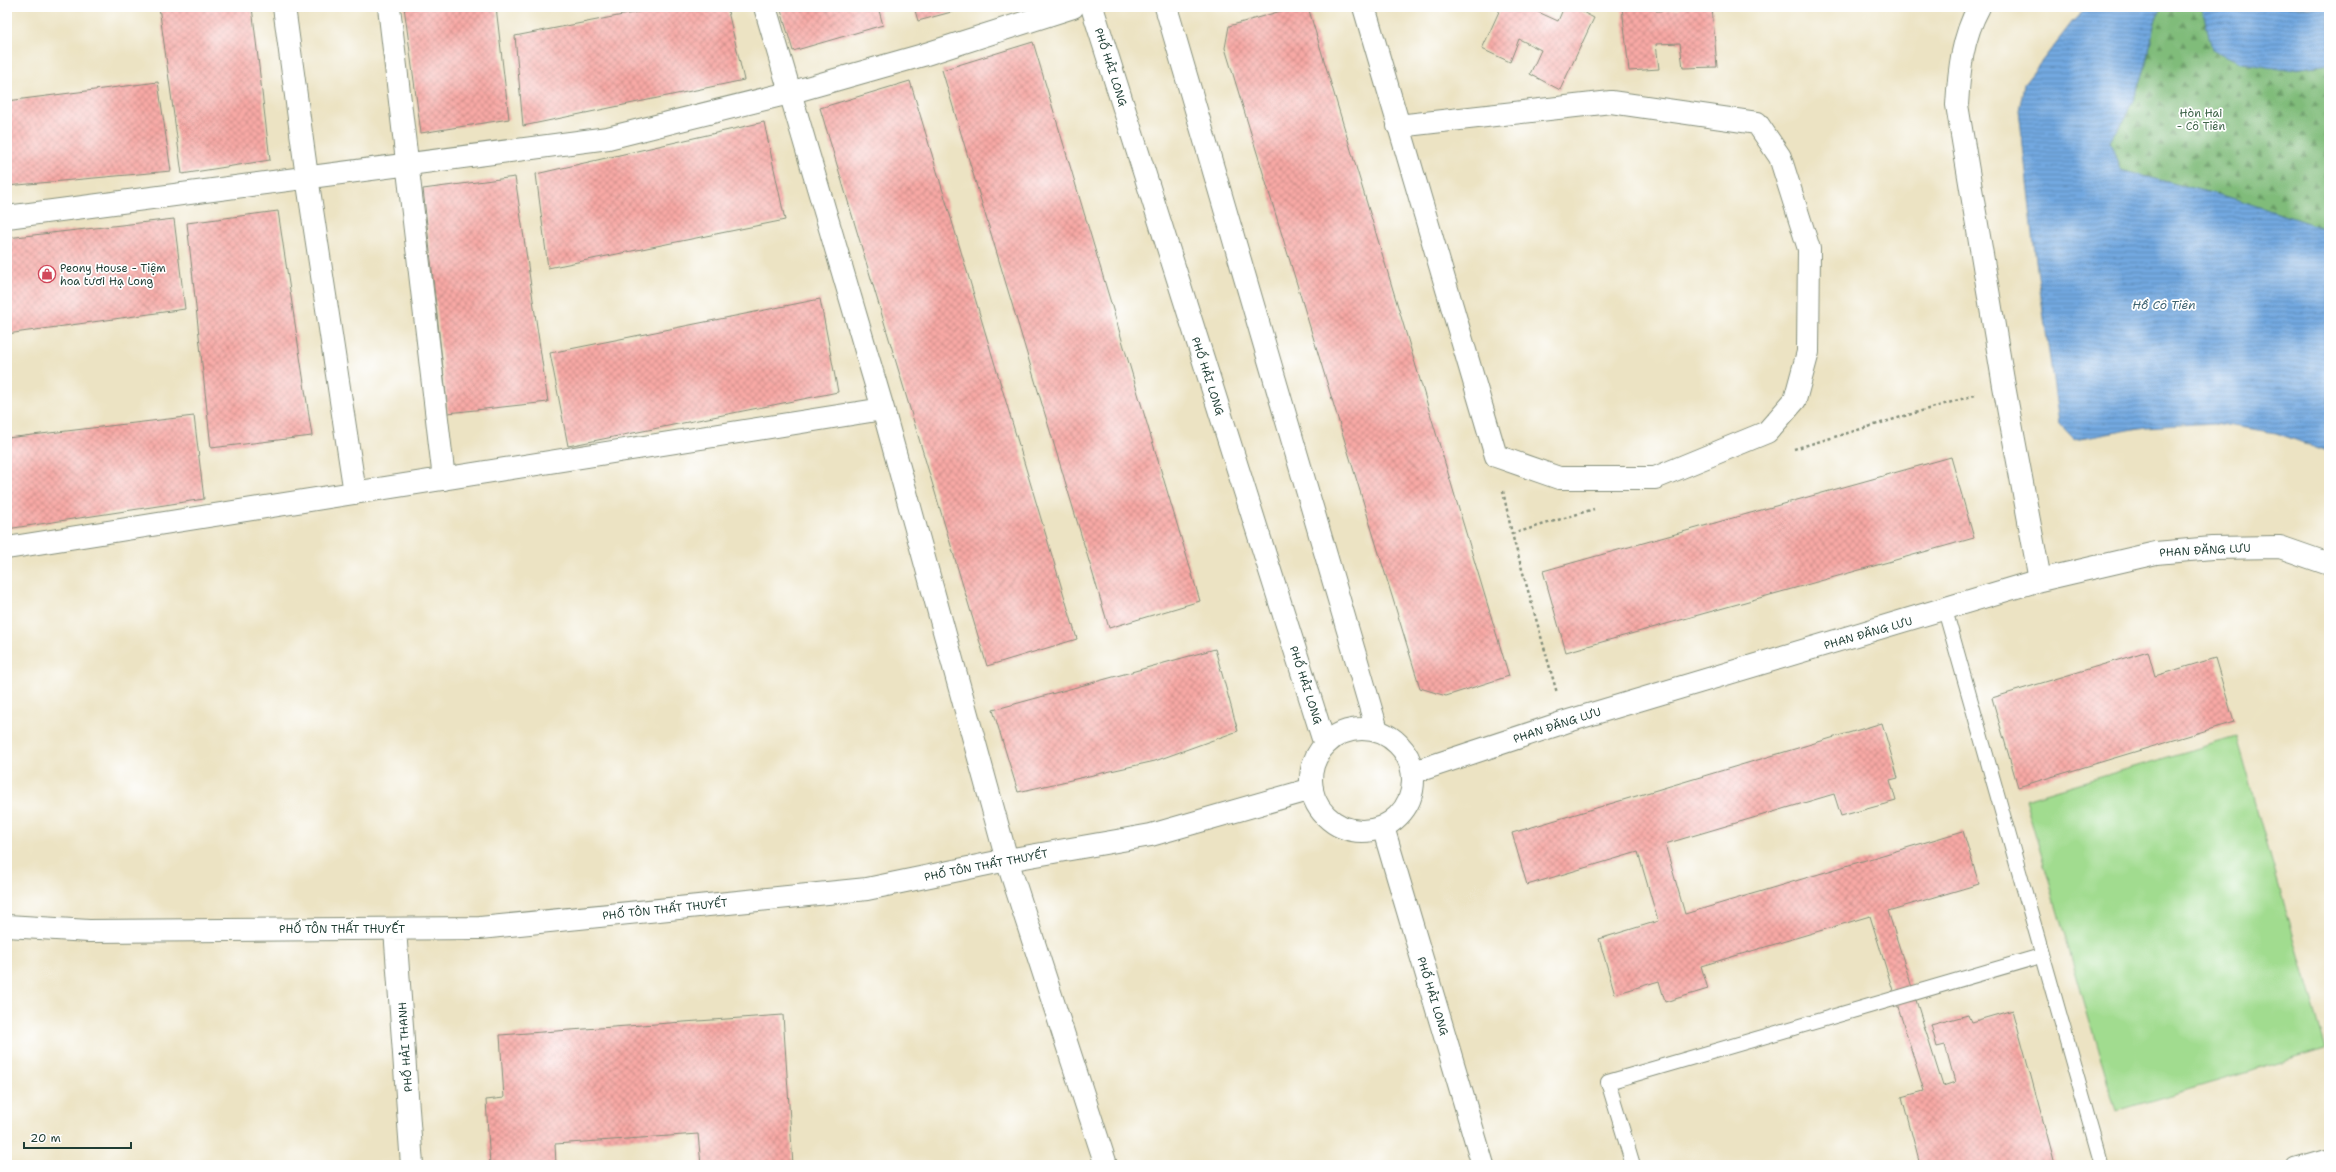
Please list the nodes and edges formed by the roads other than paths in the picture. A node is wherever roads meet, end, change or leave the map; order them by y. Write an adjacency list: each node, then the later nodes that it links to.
1 (284, 7): 12 (street)
2 (389, 7): 11 (street)
3 (765, 7): 9 (street)
4 (1073, 7): 9 (street)
5 (1092, 7): 22 (street, PHỐ HẢI LONG)
6 (1166, 7): 21 (street)
7 (1364, 7): 10 (street)
8 (1979, 7): 19 (street)
9 (789, 93): 11 (street); 14 (street)
10 (1398, 126): 10 (street)
11 (409, 164): 12 (street); 15 (street)
12 (307, 177): 13 (street); 16 (street)
13 (7, 218)
14 (883, 409): 15 (street); 26 (street)
15 (444, 479): 16 (street)
16 (355, 493): 17 (street)
17 (7, 548)
18 (2329, 564): 19 (street, PHAN ĐĂNG LƯU)
19 (2040, 580): 20 (street, PHAN ĐĂNG LƯU)
20 (1945, 610): 23 (street, PHAN ĐĂNG LƯU); 29 (lane)
21 (1377, 730): 22 (street); 23 (street)
22 (1325, 745): 24 (street)
23 (1414, 772): 25 (street)
24 (1312, 789): 25 (street); 26 (street, PHỐ TÔN THẤT THUYẾT)
25 (1383, 827): 33 (street, PHỐ HẢI LONG)
26 (1007, 860): 28 (street, PHỐ TÔN THẤT THUYẾT); 32 (street)
27 (7, 926): 28 (street, PHỐ TÔN THẤT THUYẾT)
28 (395, 929): 31 (street, PHỐ HẢI THANH)
29 (2041, 956): 34 (lane); 35 (lane)
30 (2329, 1155): 36 (lane)
31 (412, 1165)
32 (1106, 1165)
33 (1483, 1165)
34 (1633, 1165)
35 (2102, 1165)
36 (2294, 1165)

